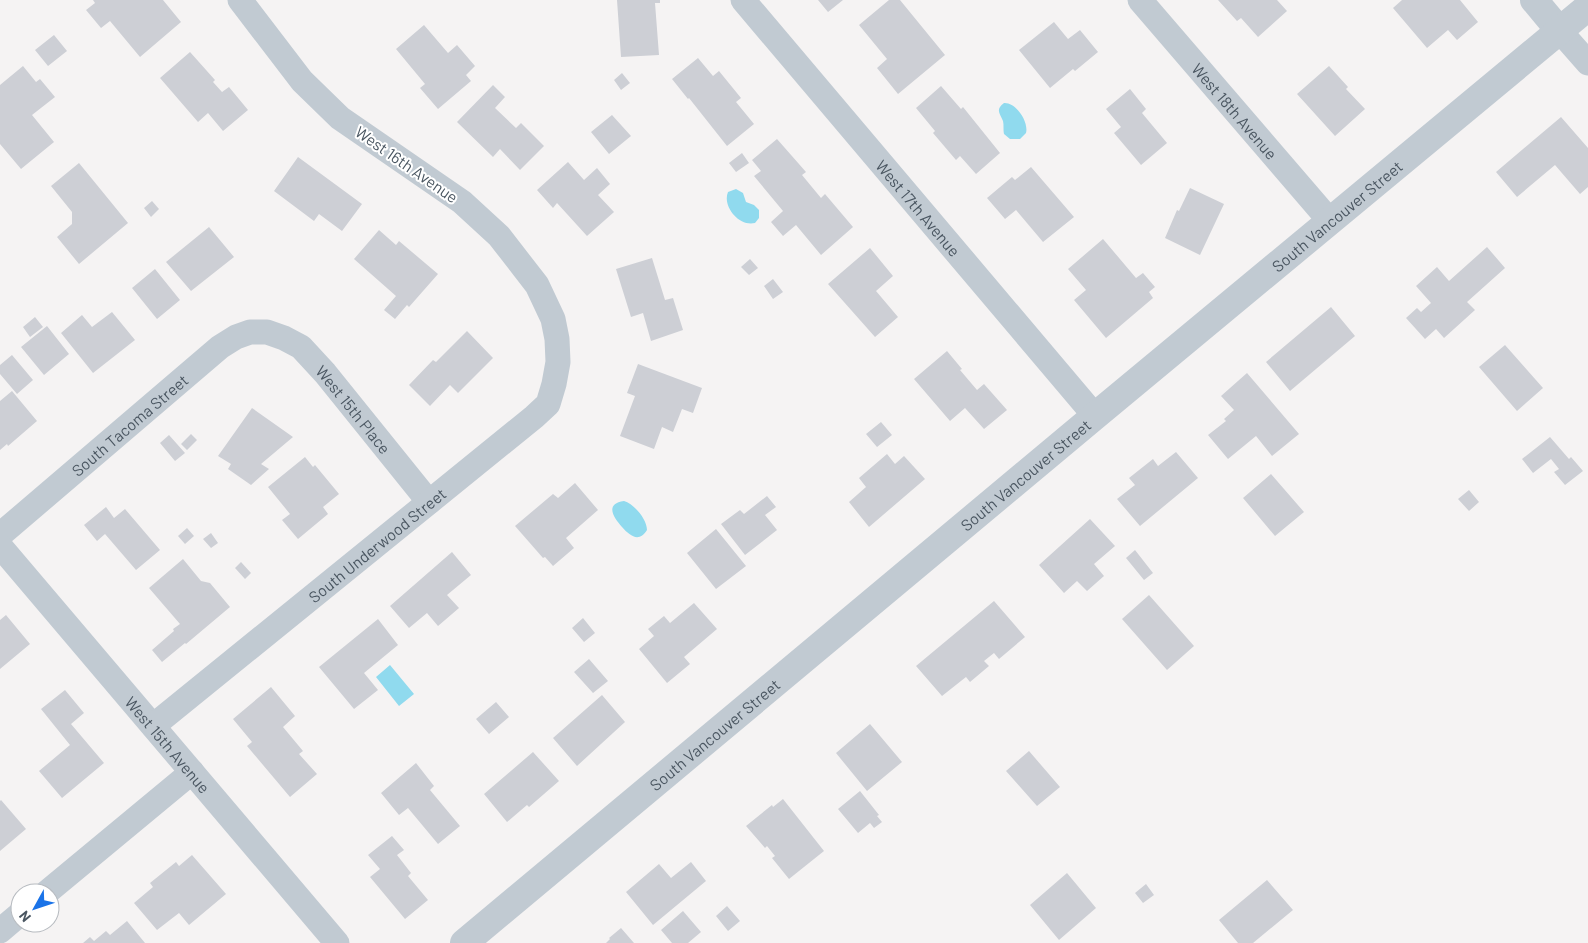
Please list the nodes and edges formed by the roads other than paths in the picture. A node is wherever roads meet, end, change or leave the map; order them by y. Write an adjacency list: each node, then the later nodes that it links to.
1 (240, 0): 10 (street, West 16th Avenue)
2 (743, 0): 11 (street, West 17th Avenue)
3 (1140, 0): 8 (street, West 18th Avenue)
4 (1534, 0): 6 (street)
5 (1588, 6): 6 (street, South Vancouver Street)
6 (1559, 30): 7 (street); 8 (street, South Vancouver Street)
7 (1588, 63)
8 (1330, 221): 11 (street, South Vancouver Street)
9 (267, 332): 12 (street, West 15th Place); 13 (street, South Tacoma Street)
10 (557, 339): 12 (street, South Underwood Street)
11 (1095, 416): 21 (street, South Vancouver Street)
12 (429, 502): 15 (street, South Underwood Street)
13 (0, 535)
14 (0, 546): 15 (street, West 15th Avenue)
15 (153, 726): 16 (street, West 15th Avenue)
16 (192, 772): 17 (street); 20 (street, West 15th Avenue)
17 (58, 883)
18 (10, 922): 19 (street)
19 (0, 931)
20 (337, 943)
21 (464, 943)

